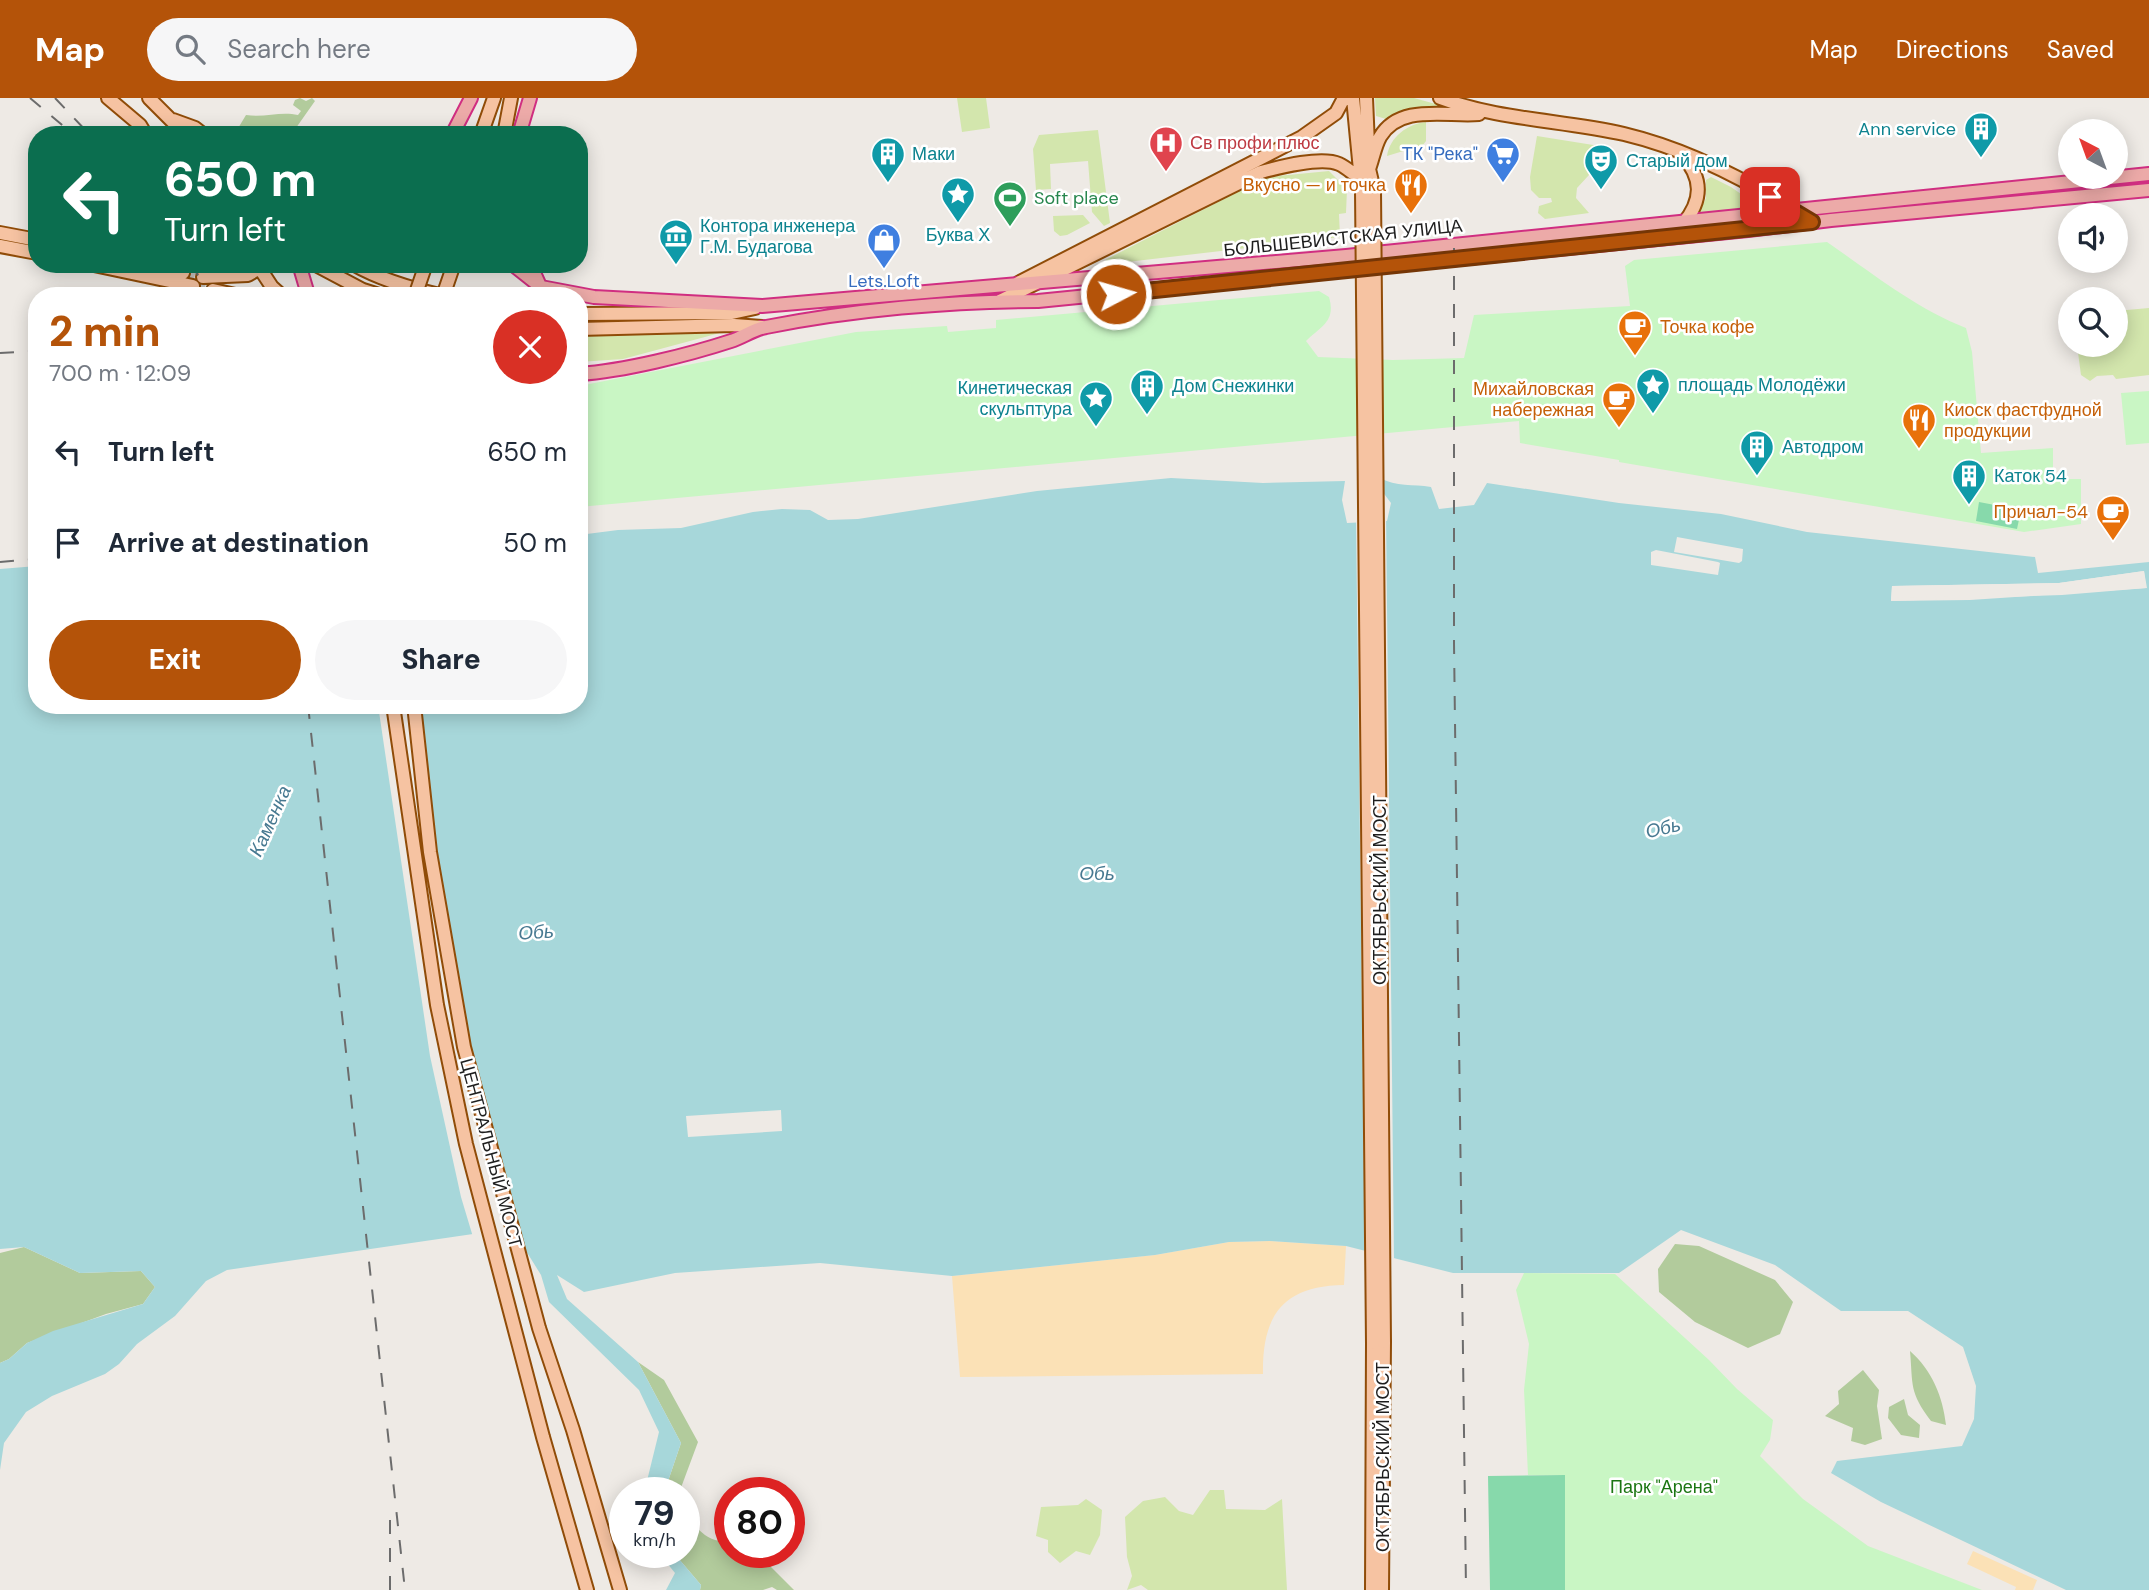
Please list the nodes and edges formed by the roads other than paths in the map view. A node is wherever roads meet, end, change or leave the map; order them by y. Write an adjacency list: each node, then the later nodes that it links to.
1 (108, 98): 13 (main road)
2 (149, 98): 12 (main road)
3 (471, 98): 16 (highway)
4 (494, 98): 17 (main road)
5 (511, 98): 18 (main road)
6 (530, 98): 19 (highway)
7 (1344, 98): 41 (main road)
8 (1353, 98): 22 (main road)
9 (1366, 98): 22 (main road)
10 (1440, 98): 11 (main road)
11 (1488, 113): 20 (main road); 22 (main road)
12 (171, 120): 14 (main road); 15 (main road)
13 (139, 126)
14 (177, 126)
15 (189, 126)
16 (457, 126)
17 (484, 126)
18 (506, 126)
19 (522, 126)
20 (1680, 152): 21 (main road); 24 (main road)
21 (1717, 167): 24 (main road); 26 (main road)
22 (1364, 173): 33 (main road); 57 (main road, ОКТЯБРЬСКИЙ МОСТ, bridge)
23 (2149, 174): 26 (highway, БОЛЬШЕВИСТСКАЯ УЛИЦА)
24 (1698, 177): 28 (main road)
25 (2149, 190): 27 (highway, БОЛЬШЕВИСТСКАЯ УЛИЦА)
26 (1795, 211): 27 (main road); 28 (highway, БОЛЬШЕВИСТСКАЯ УЛИЦА)
27 (1812, 222): 48 (highway, БОЛЬШЕВИСТСКАЯ УЛИЦА)
28 (1683, 223): 40 (highway, БОЛЬШЕВИСТСКАЯ УЛИЦА)
29 (0, 233): 30 (main road)
30 (28, 238)
31 (0, 246): 32 (main road)
32 (28, 251)
33 (1095, 254): 40 (main road); 42 (main road)
34 (158, 273): 43 (main road)
35 (202, 273): 36 (main road)
36 (251, 273)
37 (331, 273): 44 (main road)
38 (368, 273): 45 (main road)
39 (522, 273): 46 (highway)
40 (1108, 278): 42 (highway, БОЛЬШЕВИСТСКАЯ УЛИЦА)
41 (1017, 284): 42 (highway, БОЛЬШЕВИСТСКАЯ УЛИЦА); 49 (highway, БОЛЬШЕВИСТСКАЯ УЛИЦА)
42 (1036, 284): 48 (main road)
43 (193, 286)
44 (357, 287)
45 (406, 287)
46 (538, 287)
47 (588, 296): 49 (highway, БОЛЬШЕВИСТСКАЯ УЛИЦА)
48 (1000, 301): 52 (highway, БОЛЬШЕВИСТСКАЯ УЛИЦА)
49 (762, 306): 51 (main road)
50 (588, 314): 51 (main road)
51 (733, 319): 52 (main road); 53 (main road)
52 (763, 327): 54 (highway, БОЛЬШЕВИСТСКАЯ УЛИЦА)
53 (588, 328)
54 (588, 372)
55 (394, 714): 58 (main road, ЦЕНТРАЛЬНЫЙ МОСТ)
56 (415, 714): 59 (main road, ЦЕНТРАЛЬНЫЙ МОСТ)
57 (1379, 1343): 60 (main road, ОКТЯБРЬСКИЙ МОСТ); 61 (main road, ОКТЯБРЬСКИЙ МОСТ)
58 (587, 1590)
59 (620, 1590)
60 (1372, 1590)
61 (1382, 1590)

